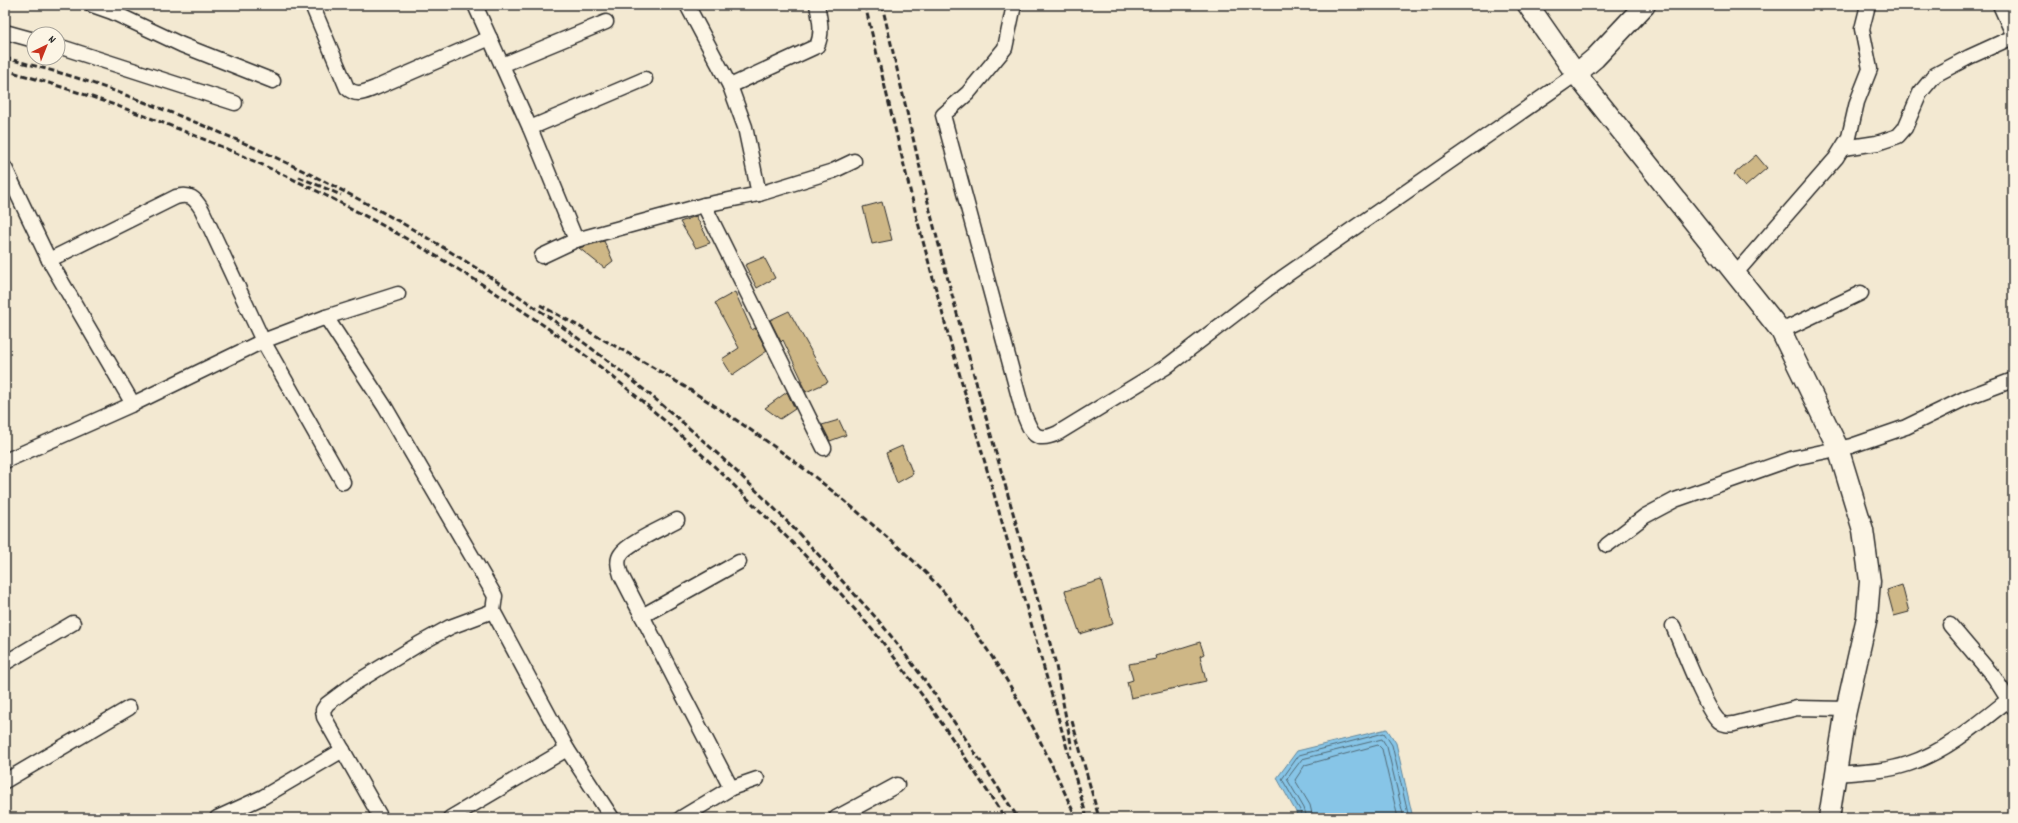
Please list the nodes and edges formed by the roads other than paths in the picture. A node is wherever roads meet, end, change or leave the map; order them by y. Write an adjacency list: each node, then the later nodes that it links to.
1 (92, 5): 20 (street)
2 (312, 5): 15 (street)
3 (475, 5): 15 (street)
4 (687, 5): 21 (street)
5 (817, 5): 21 (street)
6 (1014, 5): 18 (street)
7 (1528, 5): 18 (main road)
8 (1645, 5): 18 (main road)
9 (1868, 5): 24 (street)
10 (2000, 5): 13 (street)
11 (606, 22): 17 (street)
12 (5, 32): 14 (street)
13 (2013, 36): 24 (street)
14 (26, 38)
15 (490, 38): 17 (street)
16 (66, 49): 22 (street)
17 (502, 65): 23 (street)
18 (1576, 74): 32 (main road)
19 (645, 79): 23 (street)
20 (272, 81)
21 (730, 86): 27 (street)
22 (235, 103)
23 (530, 128): 29 (street)
24 (1844, 148): 32 (street)
25 (854, 161): 27 (street)
26 (5, 168): 31 (street)
27 (759, 194): 28 (street)
28 (704, 204): 29 (street); 40 (street)
29 (576, 240): 30 (street)
30 (542, 256)
31 (49, 260): 37 (street); 39 (street)
32 (1735, 274): 36 (main road)
33 (398, 294): 35 (street)
34 (1861, 294): 36 (street)
35 (326, 317): 37 (street); 47 (street)
36 (1781, 331): 41 (main road)
37 (263, 341): 39 (street); 43 (street)
38 (2013, 380): 41 (street)
39 (133, 404): 42 (street)
40 (824, 448)
41 (1838, 448): 45 (street); 55 (main road)
42 (5, 461)
43 (343, 482)
44 (677, 520): 48 (street)
45 (1607, 545)
46 (739, 562): 48 (street)
47 (493, 611): 56 (street); 57 (street)
48 (642, 616): 62 (street)
49 (73, 623): 52 (street)
50 (1950, 625): 53 (street)
51 (1673, 626): 55 (street)
52 (5, 663)
53 (2011, 703): 58 (street)
54 (129, 708): 60 (street)
55 (1846, 709): 58 (main road)
56 (567, 749): 65 (street); 66 (street)
57 (343, 750): 63 (street); 64 (street)
58 (1835, 774): 69 (main road)
59 (757, 779): 62 (street)
60 (5, 781)
61 (897, 785): 68 (street)
62 (731, 788): 67 (street)
63 (217, 818)
64 (381, 818)
65 (450, 818)
66 (612, 818)
67 (681, 818)
68 (836, 818)
69 (1829, 818)

